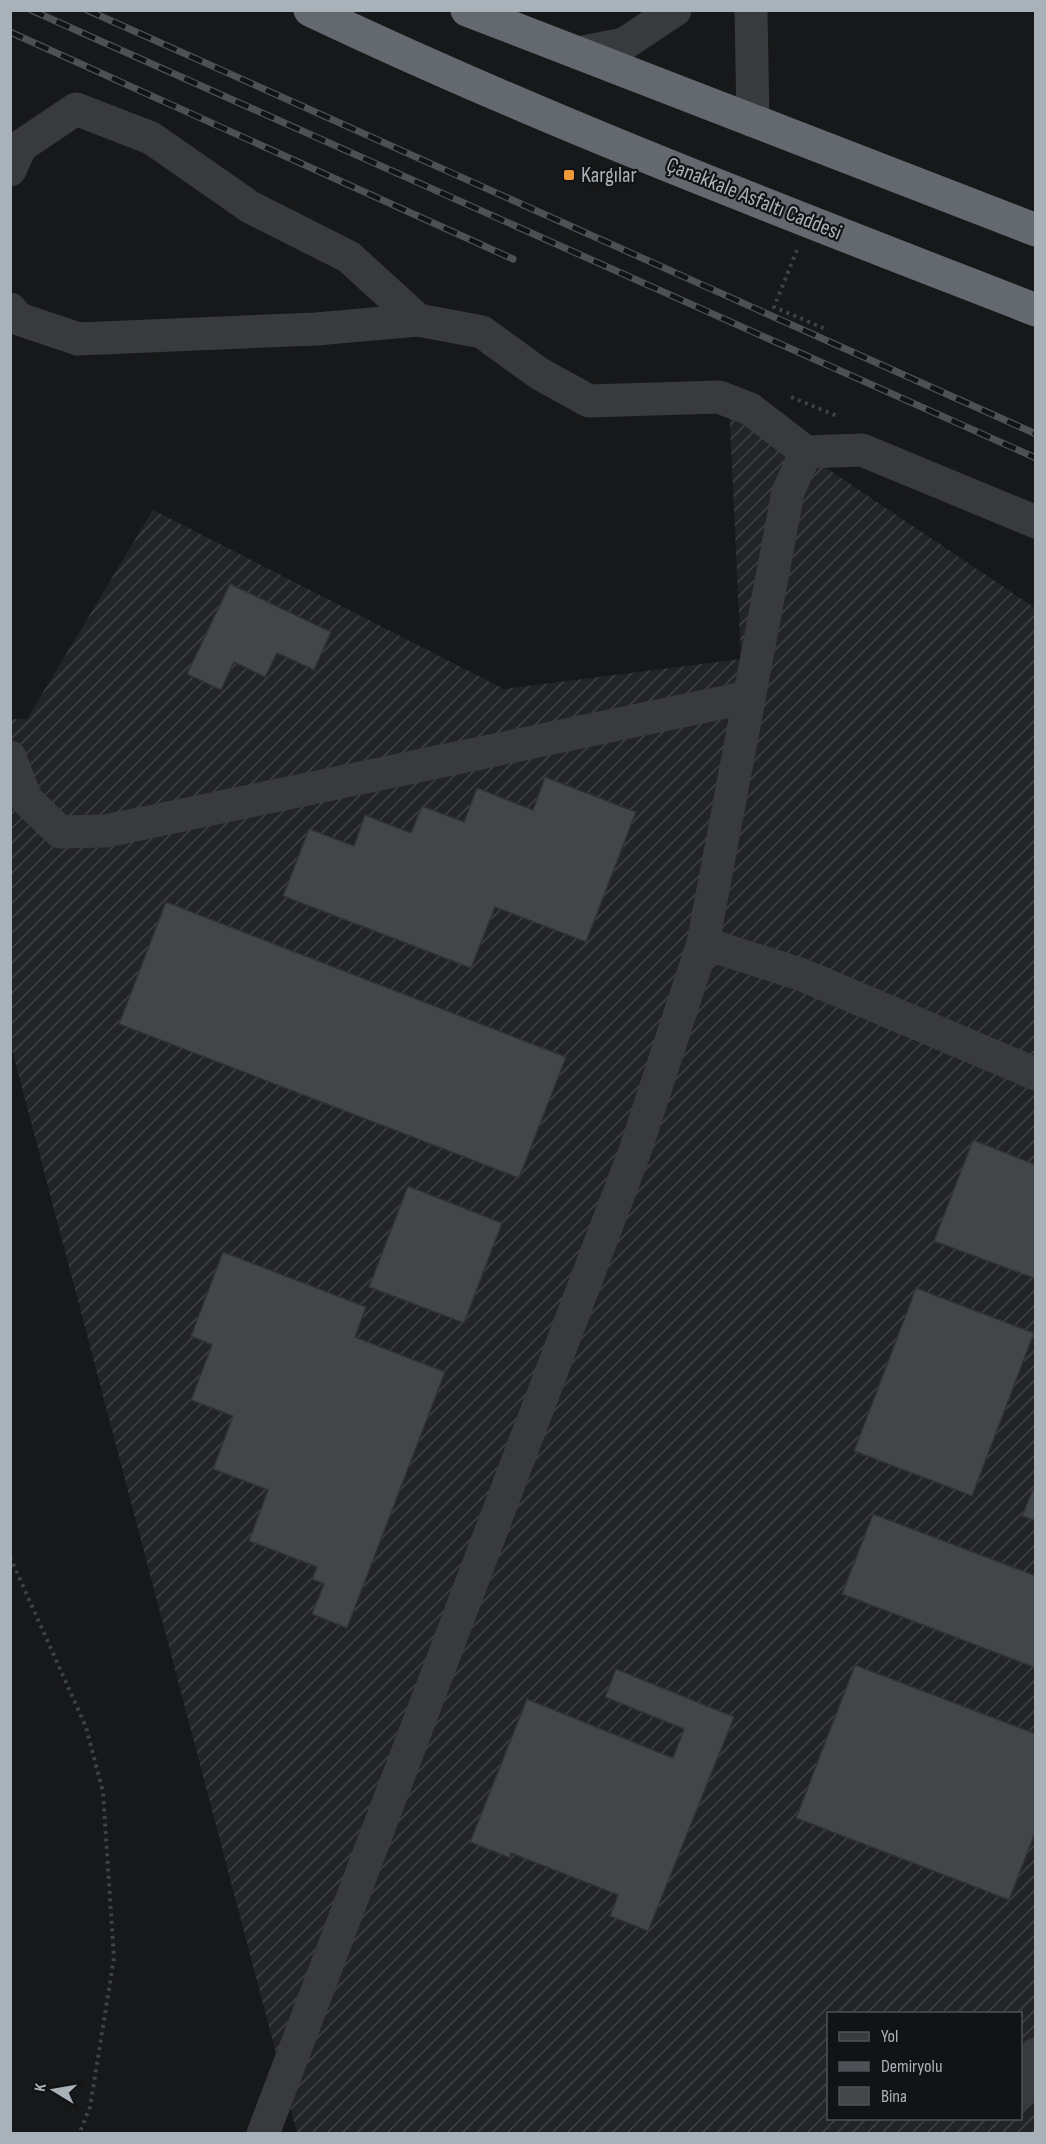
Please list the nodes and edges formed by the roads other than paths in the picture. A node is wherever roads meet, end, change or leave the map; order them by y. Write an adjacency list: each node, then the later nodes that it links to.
1 (310, 10): 10 (highway, Çanakkale Asfaltı Caddesi)
2 (467, 10): 5 (highway)
3 (675, 10): 5 (street)
4 (751, 10): 6 (street)
5 (578, 53): 6 (highway)
6 (753, 120): 8 (highway)
7 (10, 170): 11 (street)
8 (1035, 230)
9 (10, 309): 11 (street)
10 (1035, 310)
11 (418, 320): 12 (street)
12 (806, 452): 13 (street); 14 (street)
13 (1035, 522)
14 (749, 697): 15 (street); 16 (street)
15 (10, 757)
16 (703, 943): 17 (street); 20 (street)
17 (1035, 1074)
18 (1035, 2054): 19 (street)
19 (1022, 2088)
20 (263, 2133)

